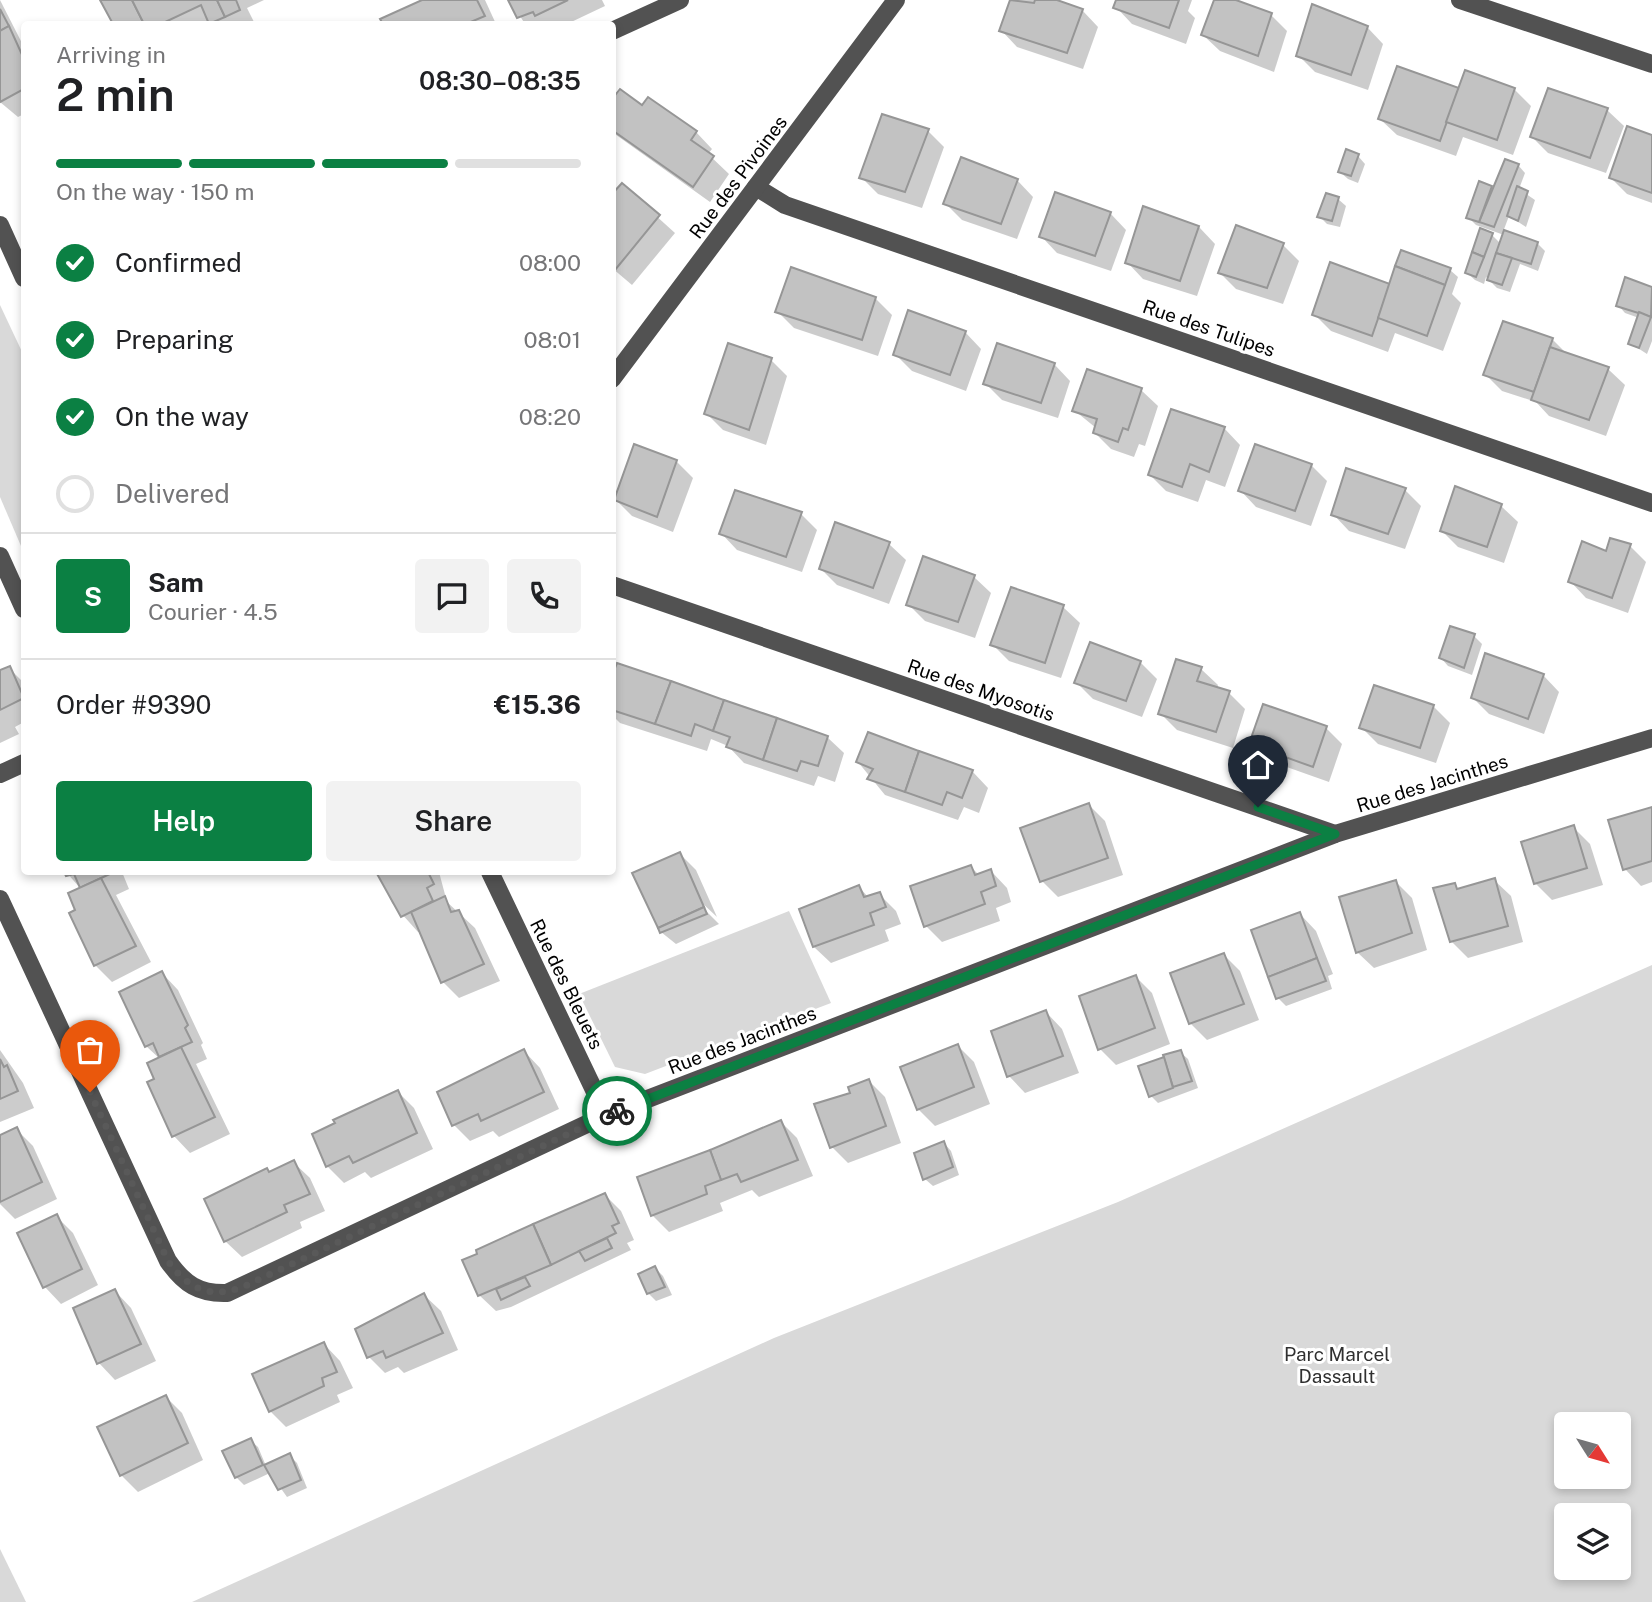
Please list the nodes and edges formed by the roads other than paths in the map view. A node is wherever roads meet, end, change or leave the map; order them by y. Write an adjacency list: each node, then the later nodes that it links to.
1 (680, 0): 4 (street)
2 (896, 0): 6 (street, Rue des Pivoines)
3 (1460, 0): 5 (street)
4 (616, 30)
5 (1652, 64)
6 (756, 187): 9 (street, Rue des Pivoines); 10 (street, Rue des Tulipes)
7 (0, 225): 8 (street)
8 (21, 271)
9 (616, 374)
10 (1652, 503)
11 (0, 556): 13 (street)
12 (616, 587): 17 (street, Rue des Myosotis)
13 (21, 602)
14 (1652, 738): 17 (street, Rue des Jacinthes)
15 (21, 764): 16 (street)
16 (0, 774)
17 (1335, 834): 20 (street, Rue des Jacinthes)
18 (491, 875): 20 (street, Rue des Bleuets)
19 (0, 899): 20 (street, Rue des Jacinthes)
20 (606, 1115)

